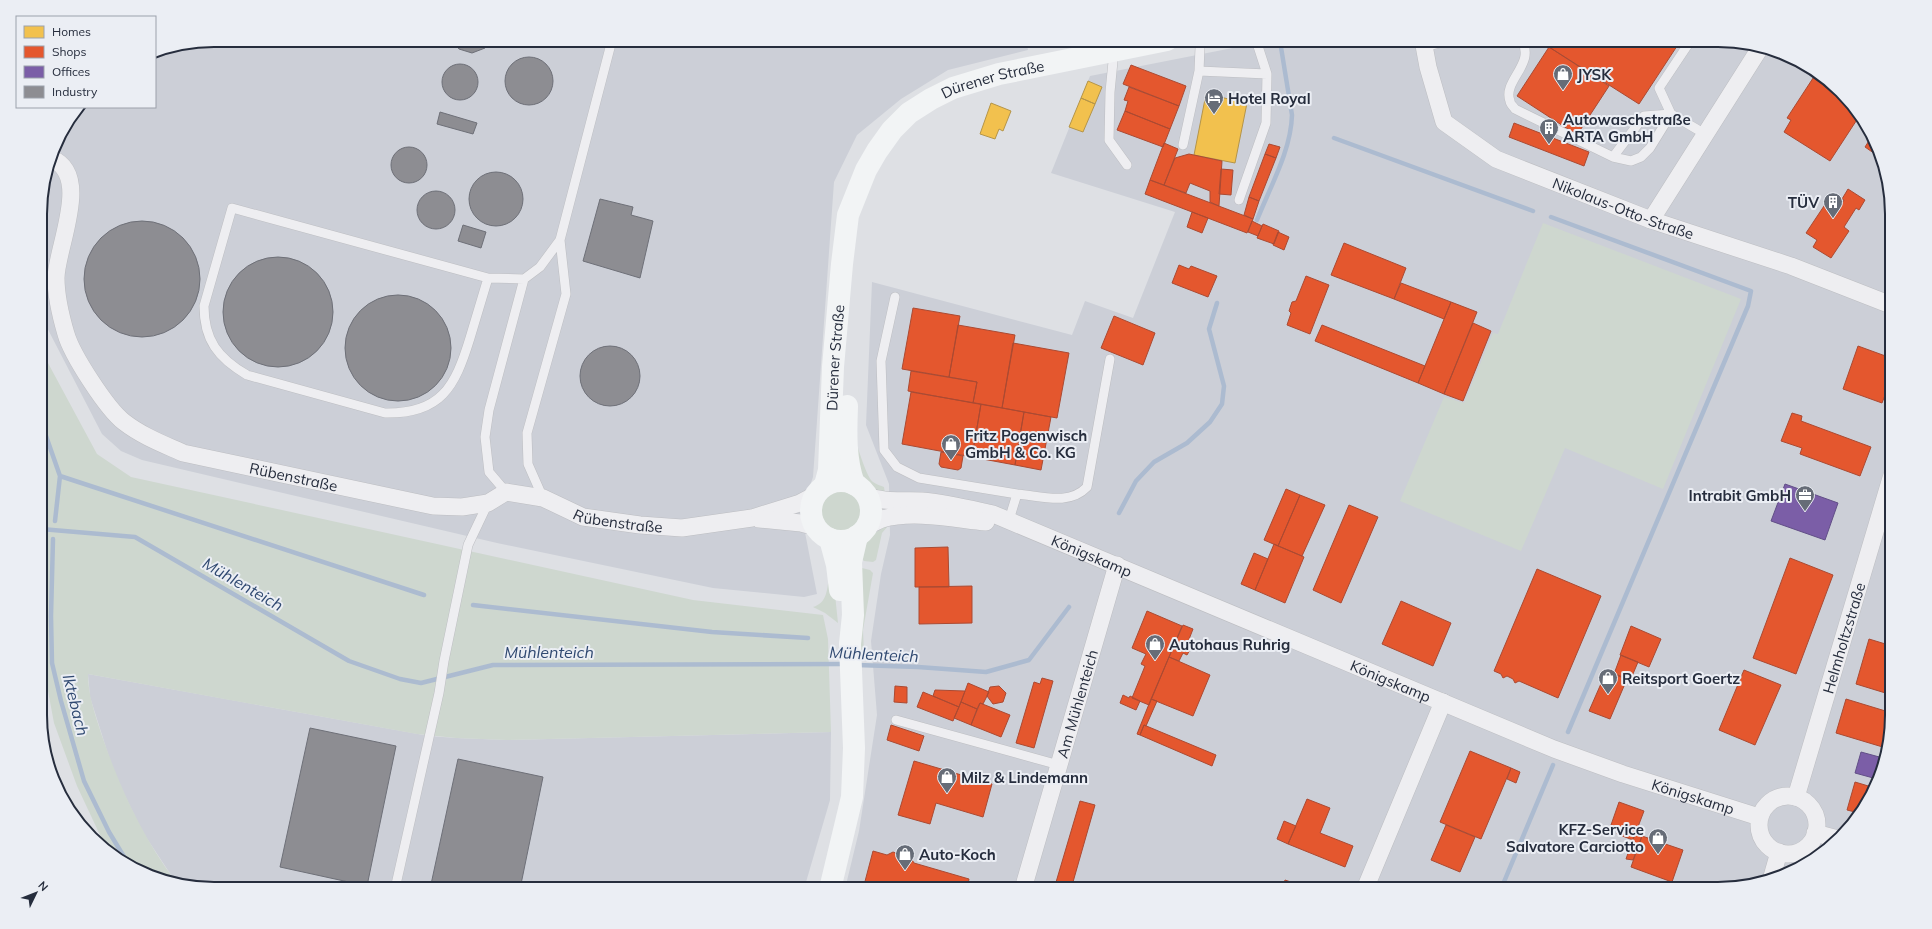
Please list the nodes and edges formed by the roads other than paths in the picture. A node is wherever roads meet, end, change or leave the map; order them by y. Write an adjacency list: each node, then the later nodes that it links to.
1 (610, 47): 21 (lane)
2 (1133, 47): 8 (main road, Dürener Straße)
3 (1200, 47): 10 (lane)
4 (1258, 47): 11 (lane)
5 (1425, 47): 20 (street, Nikolaus-Otto-Straße)
6 (1524, 47): 15 (lane)
7 (1687, 47): 12 (lane)
8 (1114, 51): 17 (lane); 18 (main road, Dürener Straße)
9 (1757, 52): 13 (street)
10 (1199, 71): 11 (lane); 14 (lane)
11 (1266, 74): 19 (lane)
12 (1672, 114): 13 (lane); 15 (lane); 15 (lane)
13 (1705, 134): 20 (street)
14 (1183, 145)
15 (1613, 157)
16 (56, 161): 33 (street, Rübenstraße)
17 (1127, 165)
18 (860, 185): 27 (main road, Dürener Straße); 28 (main road, Dürener Straße)
19 (1239, 200)
20 (1651, 220): 25 (street, Nikolaus-Otto-Straße)
21 (560, 240): 23 (lane); 31 (lane)
22 (488, 278): 22 (lane); 23 (lane)
23 (524, 279): 29 (lane)
24 (895, 296): 30 (lane)
25 (1885, 303)
26 (1110, 359): 30 (lane)
27 (820, 490): 28 (main road); 34 (street, Rübenstraße); 38 (main road)
28 (860, 490): 35 (street, Königskamp); 37 (main road)
29 (506, 492): 31 (street, Rübenstraße); 33 (street, Rübenstraße)
30 (1017, 494): 35 (lane)
31 (543, 498): 34 (street, Rübenstraße)
32 (1885, 498): 44 (street, Helmholtzstraße)
33 (488, 503): 50 (lane)
34 (752, 518): 38 (street, Rübenstraße)
35 (1008, 520): 36 (street, Königskamp)
36 (1028, 527): 37 (street, Königskamp); 39 (street, Königskamp)
37 (861, 532): 38 (main road); 40 (main road)
38 (823, 533): 40 (main road)
39 (1117, 565): 41 (street, Königskamp); 43 (street, Am Mühlenteich)
40 (850, 648): 51 (main road)
41 (1443, 702): 45 (street, Königskamp); 53 (street)
42 (896, 720): 43 (lane)
43 (1059, 765): 52 (street, Am Mühlenteich)
44 (1796, 797): 45 (street); 46 (street)
45 (1759, 817): 48 (street)
46 (1815, 833): 47 (street); 48 (street)
47 (1832, 837)
48 (1779, 852): 49 (street)
49 (1773, 873)
50 (397, 882)
51 (832, 882)
52 (1025, 882)
53 (1368, 882)

